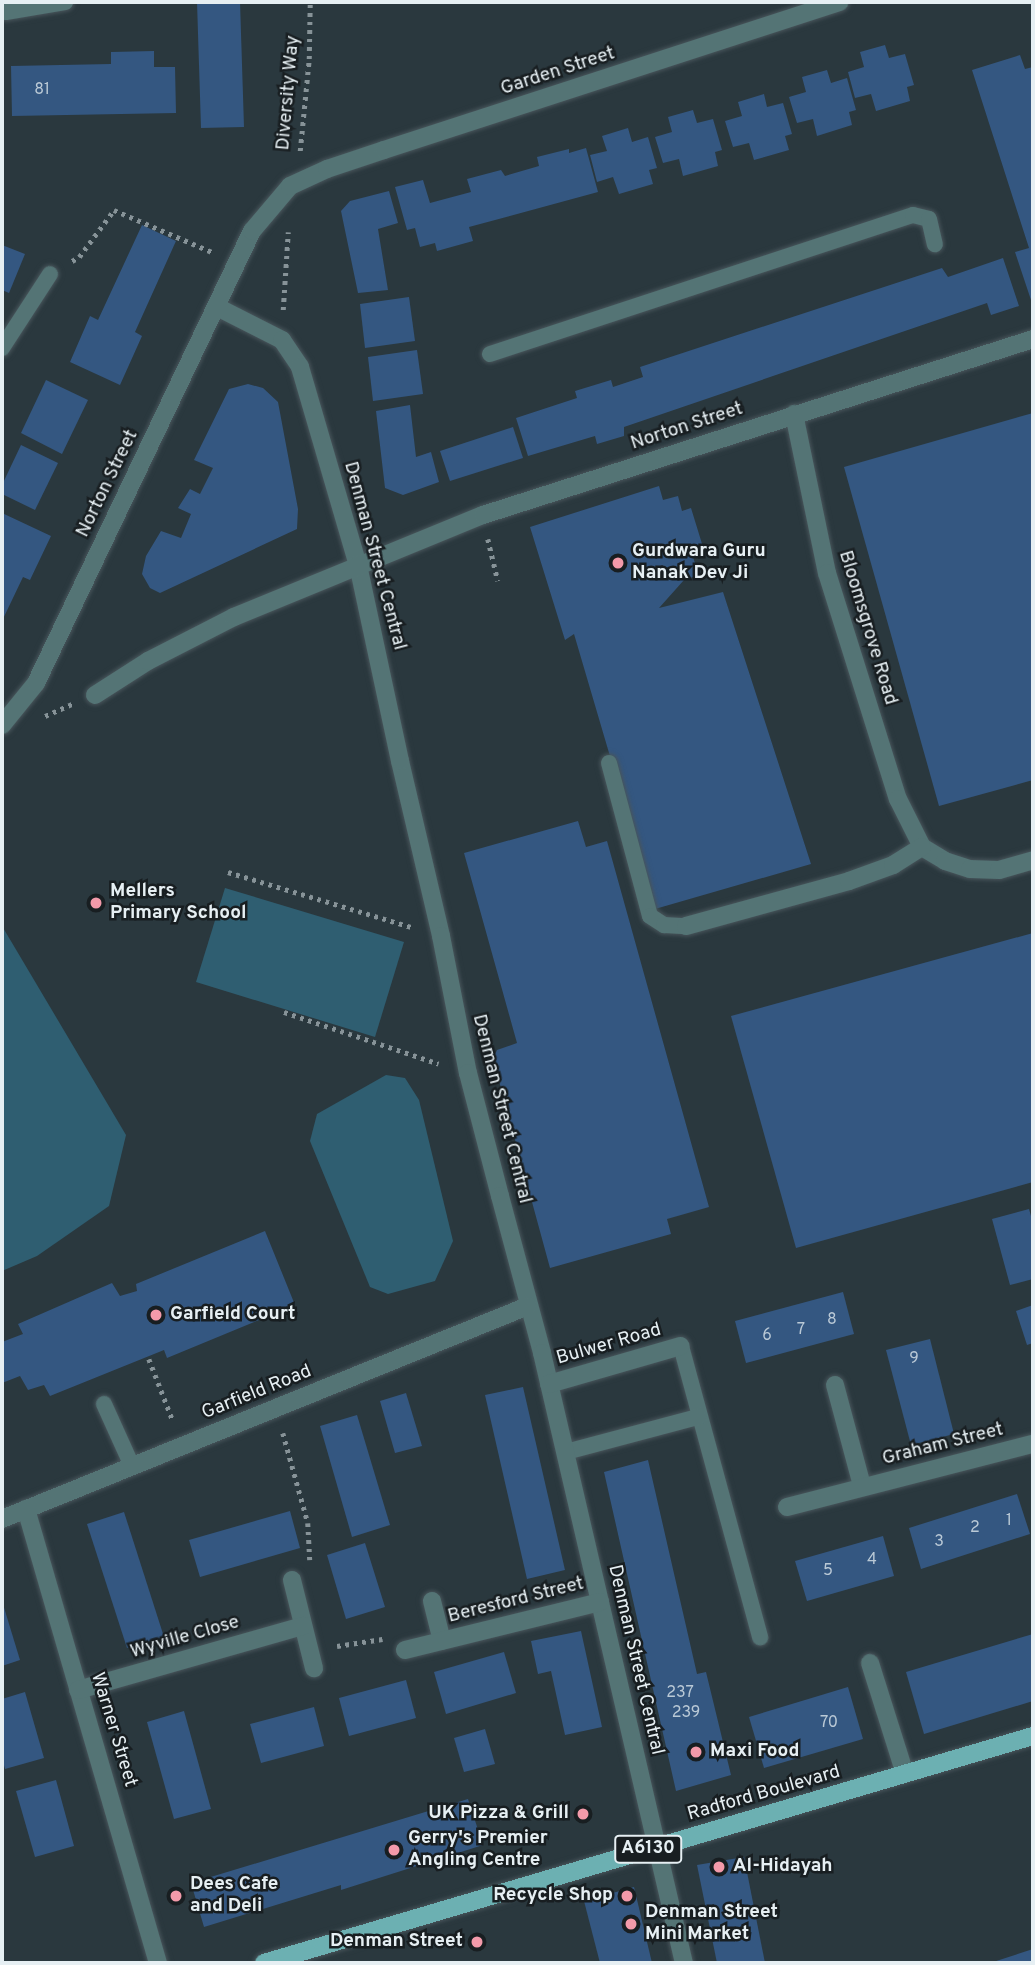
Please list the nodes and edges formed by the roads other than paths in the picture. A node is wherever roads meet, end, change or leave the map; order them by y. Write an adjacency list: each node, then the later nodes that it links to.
1 (65, 2): 3 (lane)
2 (840, 2): 4 (street, Garden Street)
3 (2, 5)
4 (290, 186): 7 (street, Norton Street)
5 (936, 244): 10 (lane)
6 (50, 274): 9 (lane)
7 (217, 307): 12 (street, Denman Street Central); 14 (street, Norton Street)
8 (1033, 339): 11 (street, Norton Street)
9 (2, 348)
10 (490, 354)
11 (794, 414): 12 (street, Norton Street); 16 (street, Bloomsgrove Road)
12 (358, 565): 13 (street, Norton Street); 19 (street, Denman Street Central)
13 (95, 695)
14 (2, 725)
15 (609, 763): 18 (lane)
16 (922, 847): 17 (street); 18 (street)
17 (1033, 860)
18 (687, 926)
19 (528, 1306): 21 (street, Denman Street Central); 27 (street, Garfield Road)
20 (681, 1346): 21 (street, Bulwer Road); 24 (lane)
21 (549, 1384): 26 (street, Denman Street Central)
22 (835, 1385): 28 (street, Graham Street)
23 (104, 1404): 27 (lane)
24 (698, 1417): 26 (lane); 36 (lane)
25 (1033, 1444): 28 (street, Graham Street)
26 (566, 1452): 34 (street, Denman Street Central)
27 (132, 1466): 30 (street, Garfield Road)
28 (862, 1486): 29 (street, Graham Street)
29 (787, 1507)
30 (26, 1509): 31 (street, Garfield Road); 41 (street, Warner Street)
31 (2, 1519)
32 (292, 1580): 35 (street)
33 (432, 1601): 37 (street, Beresford Street)
34 (600, 1602): 37 (street, Beresford Street); 44 (street, Denman Street Central)
35 (303, 1626): 40 (street); 41 (street, Wyville Close)
36 (760, 1637)
37 (442, 1641): 38 (street, Beresford Street)
38 (405, 1650)
39 (870, 1663): 43 (street)
40 (314, 1668)
41 (78, 1690): 45 (street, Warner Street)
42 (1033, 1736): 43 (main road, Radford Boulevard / A6130)
43 (905, 1774): 44 (main road, Radford Boulevard / A6130)
44 (657, 1847): 46 (main road, Radford Boulevard / A6130); 47 (street, Denman Street Central)
45 (158, 1963)
46 (264, 1963)
47 (684, 1963)

